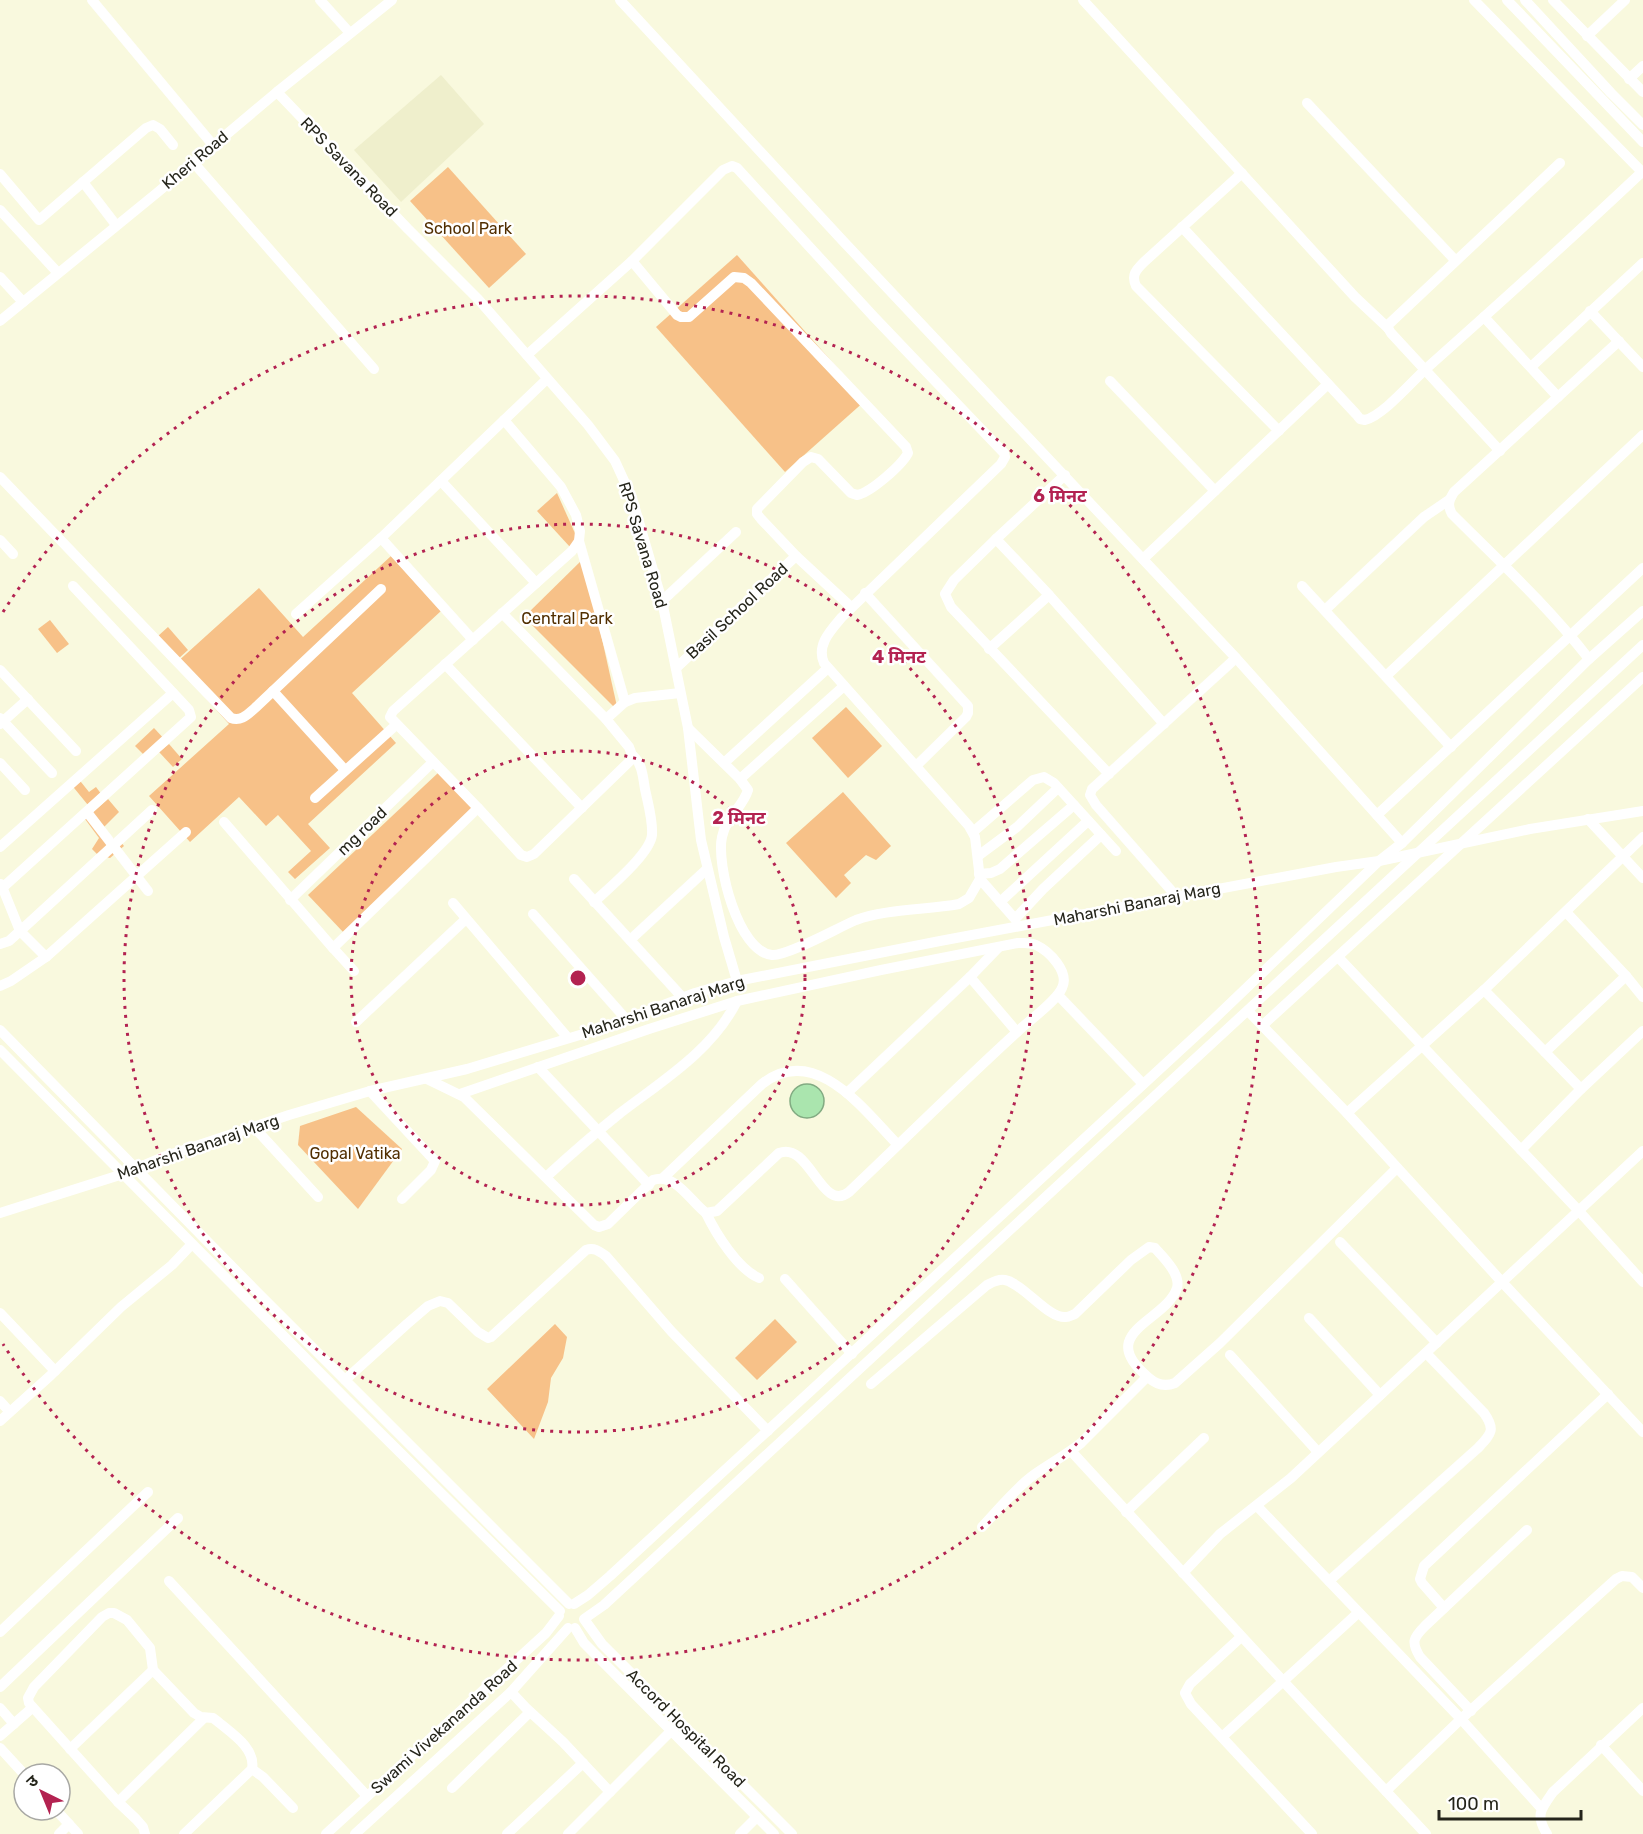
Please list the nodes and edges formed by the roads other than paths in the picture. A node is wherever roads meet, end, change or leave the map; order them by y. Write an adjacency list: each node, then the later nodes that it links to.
1 (92, 0): 21 (street)
2 (320, 0): 11 (street)
3 (392, 0): 11 (street, Kheri Road)
4 (620, 0): 55 (street)
5 (1083, 0): 24 (street)
6 (1474, 0): 25 (street)
7 (1508, 0): 19 (street)
8 (1525, 0): 18 (street)
9 (1553, 0): 12 (street)
10 (1625, 0): 12 (street)
11 (350, 33): 15 (street, Kheri Road)
12 (1587, 36): 14 (street)
13 (1643, 66): 14 (street)
14 (1629, 79): 16 (street)
15 (277, 92): 21 (street, Kheri Road); 42 (street, RPS Savana Road)
16 (1643, 93)
17 (1307, 103): 31 (street)
18 (1643, 125)
19 (1643, 142)
20 (173, 145): 27 (street)
21 (213, 145): 22 (street, Kheri Road)
22 (193, 162): 29 (street, Kheri Road); 45 (street)
23 (1560, 163): 31 (street)
24 (1242, 173): 30 (street); 40 (street)
25 (1643, 173): 38 (street)
26 (0, 174): 27 (street)
27 (83, 182): 29 (street)
28 (0, 210): 34 (street)
29 (116, 225): 34 (street, Kheri Road)
30 (1182, 227): 49 (street); 52 (street)
31 (1455, 260): 40 (street)
32 (632, 261): 42 (street); 66 (street); 74 (street)
33 (1643, 263): 37 (street)
34 (58, 273): 36 (street, Kheri Road)
35 (0, 277): 36 (street)
36 (23, 302): 39 (street, Kheri Road)
37 (1590, 311): 41 (street); 43 (street)
38 (1484, 317): 43 (street); 46 (street)
39 (0, 321)
40 (1388, 328): 46 (street)
41 (1619, 341): 44 (street); 50 (street)
42 (527, 355): 47 (street, RPS Savana Road)
43 (1531, 367): 50 (street)
44 (1643, 367)
45 (374, 369)
46 (1426, 369): 49 (street); 54 (street)
47 (547, 379): 51 (street); 76 (street, RPS Savana Road)
48 (1110, 381): 58 (street)
49 (1328, 384): 52 (street)
50 (1558, 397): 54 (street)
51 (504, 420): 57 (street); 64 (street)
52 (1279, 431): 58 (street)
53 (1643, 435): 68 (street)
54 (1500, 451): 59 (street)
55 (1065, 475): 62 (street); 67 (street)
56 (0, 477): 95 (street)
57 (441, 481): 61 (street); 70 (street)
58 (1215, 492): 67 (street)
59 (1449, 500): 68 (street); 78 (street)
60 (736, 532): 76 (street)
61 (381, 538): 81 (street); 83 (street)
62 (996, 539): 75 (street); 85 (street)
63 (0, 540): 65 (street)
64 (579, 541): 70 (street); 99 (street)
65 (14, 555)
66 (795, 556): 77 (street, Basil School Road); 89 (street, Basil School Road)
67 (1143, 559): 86 (street)
68 (1503, 566): 82 (street); 92 (street)
69 (1643, 568): 82 (street)
70 (536, 583): 80 (street)
71 (73, 586): 96 (street)
72 (1302, 586): 78 (street)
73 (381, 589): 95 (street)
74 (865, 593): 77 (street); 111 (street)
75 (1049, 595): 85 (street); 102 (street)
76 (662, 601): 89 (street, RPS Savana Road)
77 (851, 607): 90 (street)
78 (1325, 610): 92 (street)
79 (1643, 611): 87 (street)
80 (502, 613): 83 (street); 100 (street)
81 (296, 614)
82 (1570, 636): 87 (street); 105 (street)
83 (473, 640): 88 (street)
84 (1643, 645): 138 (street)
85 (989, 649): 114 (street)
86 (1236, 658): 102 (street); 125 (street)
87 (1589, 659): 133 (street)
88 (446, 664): 103 (street); 121 (street)
89 (676, 668): 97 (street, RPS Savana Road)
90 (828, 668): 94 (street); 110 (street)
91 (0, 670): 98 (street)
92 (1386, 676): 105 (street)
93 (1643, 677): 134 (street)
94 (844, 686): 111 (street); 115 (street)
95 (273, 691): 112 (street)
96 (173, 693): 124 (street); 136 (street)
97 (680, 693): 99 (street); 104 (street, RPS Savana Road)
98 (28, 699): 101 (street); 106 (street)
99 (626, 702): 100 (street)
100 (606, 719): 107 (street)
101 (1, 721): 113 (street)
102 (1164, 724): 114 (street)
103 (396, 725): 108 (street); 112 (street)
104 (688, 728): 110 (street); 142 (street, RPS Savana Road)
105 (1451, 747): 125 (street)
106 (76, 751)
107 (632, 755): 121 (street); 151 (street)
108 (433, 762): 120 (street); 150 (street, mg road)
109 (0, 763): 117 (street)
110 (724, 763): 115 (street)
111 (917, 765): 130 (street)
112 (345, 770): 118 (street)
113 (52, 773)
114 (1109, 774): 149 (street)
115 (740, 779): 144 (street)
116 (1058, 788): 119 (street); 130 (street); 139 (street)
117 (25, 790)
118 (315, 798)
119 (1074, 805): 127 (street); 144 (street)
120 (478, 808): 121 (street); 160 (street)
121 (582, 808)
122 (152, 810): 135 (street)
123 (1643, 810): 126 (street, Maharshi Banaraj Marg)
124 (87, 812): 135 (street); 147 (street)
125 (1377, 815): 133 (street)
126 (1588, 819): 134 (street, Maharshi Banaraj Marg); 140 (street)
127 (1088, 821): 131 (street); 152 (street)
128 (224, 822): 150 (street)
129 (186, 831): 143 (street)
130 (973, 832): 139 (street)
131 (1101, 835): 137 (street); 152 (street)
132 (1643, 837): 140 (street)
133 (1402, 843): 141 (street)
134 (1460, 843): 138 (street, Maharshi Banaraj Marg); 163 (street)
135 (113, 846): 143 (street); 157 (street)
136 (0, 847)
137 (1116, 851)
138 (1419, 852): 141 (street, Maharshi Banaraj Marg); 174 (street)
139 (978, 856): 144 (street)
140 (1623, 857): 145 (street); 154 (street)
141 (1379, 861): 149 (street, Maharshi Banaraj Marg); 187 (street)
142 (707, 869): 158 (street); 167 (street, RPS Savana Road)
143 (135, 876): 148 (street); 162 (street)
144 (980, 877): 152 (street)
145 (1643, 878)
146 (574, 879): 151 (street)
147 (1, 887): 157 (street)
148 (148, 891)
149 (1178, 897): 167 (street, Maharshi Banaraj Marg)
150 (290, 900): 160 (street)
151 (594, 902): 158 (street)
152 (1000, 902)
153 (453, 903): 156 (street)
154 (1566, 912): 165 (street); 169 (street)
155 (533, 914): 175 (street)
156 (466, 919): 176 (street); 181 (street)
157 (20, 931): 159 (street); 162 (street)
158 (630, 940): 172 (street)
159 (0, 944)
160 (333, 948): 164 (street)
161 (998, 948): 166 (street); 170 (street); 173 (street)
162 (46, 957): 168 (street)
163 (1338, 957): 177 (street); 182 (street)
164 (354, 971)
165 (1626, 976): 171 (street); 184 (street)
166 (970, 977): 180 (street); 190 (street)
167 (737, 981): 172 (street, Maharshi Banaraj Marg)
168 (0, 986)
169 (1485, 990): 182 (street); 184 (street)
170 (1058, 995): 180 (street); 187 (street)
171 (1643, 997)
172 (683, 998): 175 (street, Maharshi Banaraj Marg)
173 (737, 1001): 185 (street); 194 (street)
174 (1248, 1011): 177 (street); 249 (street)
175 (626, 1019): 181 (street, Maharshi Banaraj Marg)
176 (356, 1022)
177 (1263, 1025): 192 (street)
178 (0, 1030): 198 (street)
179 (1643, 1031): 188 (street)
180 (1017, 1032): 195 (street)
181 (568, 1038): 186 (street, Maharshi Banaraj Marg)
182 (1423, 1046): 192 (street); 196 (street)
183 (0, 1050): 200 (street)
184 (1545, 1052): 188 (street)
185 (538, 1067): 191 (street); 194 (street)
186 (427, 1079): 189 (street, Maharshi Banaraj Marg); 191 (street)
187 (1143, 1084): 219 (street)
188 (1581, 1089): 196 (street)
189 (370, 1091): 193 (street, Maharshi Banaraj Marg); 205 (street)
190 (847, 1093): 195 (street); 202 (street)
191 (460, 1094): 201 (street)
192 (1347, 1113): 199 (street)
193 (254, 1127): 198 (street, Maharshi Banaraj Marg); 204 (street)
194 (597, 1131): 201 (street); 203 (street)
195 (898, 1145): 208 (street)
196 (1521, 1150): 206 (street)
197 (1643, 1151): 206 (street)
198 (135, 1168): 200 (street, Maharshi Banaraj Marg); 223 (street)
199 (1397, 1168): 214 (street); 222 (street)
200 (123, 1174): 207 (street, Maharshi Banaraj Marg); 210 (street)
201 (546, 1177): 203 (street)
202 (663, 1178): 203 (street); 208 (street)
203 (649, 1185)
204 (318, 1197)
205 (402, 1199)
206 (1578, 1210): 212 (street); 214 (street)
207 (0, 1213)
208 (706, 1213): 211 (street)
209 (1340, 1242): 217 (street)
210 (192, 1244): 221 (street); 248 (street)
211 (759, 1278)
212 (1642, 1278)
213 (785, 1279): 219 (street)
214 (1502, 1282): 217 (street); 225 (street)
215 (0, 1313): 221 (street)
216 (1309, 1318): 226 (street)
217 (1437, 1343): 218 (street)
218 (1426, 1353): 226 (street); 243 (street)
219 (852, 1354): 230 (street)
220 (1230, 1355): 234 (street)
221 (55, 1371): 228 (street)
222 (1147, 1377): 224 (street); 233 (street)
223 (345, 1380): 230 (street); 245 (street)
224 (871, 1384)
225 (1608, 1394): 231 (street); 246 (street)
226 (1380, 1395): 234 (street)
227 (0, 1401): 228 (street)
228 (9, 1411): 229 (street)
229 (0, 1420)
230 (768, 1431): 245 (street)
231 (1643, 1432)
232 (1204, 1438): 237 (street)
233 (1071, 1451): 237 (street); 239 (street)
234 (1318, 1452): 236 (street)
235 (148, 1492): 251 (street)
236 (1257, 1506): 241 (street); 243 (street)
237 (1126, 1512): 241 (street)
238 (178, 1518): 255 (street)
239 (982, 1527)
240 (1527, 1530): 246 (street)
241 (1183, 1573): 252 (street)
242 (169, 1581): 278 (street)
243 (1329, 1581): 247 (street)
244 (1643, 1588): 260 (street)
245 (571, 1604): 248 (street); 249 (street)
246 (1444, 1608): 260 (street)
247 (1358, 1613): 254 (street); 263 (street)
248 (559, 1614): 250 (street); 278 (street, Swami Vivekananda Road)
249 (584, 1619): 250 (street); 294 (street, Accord Hospital Road)
250 (571, 1628): 256 (street); 265 (street)
251 (0, 1632)
252 (1241, 1637): 254 (street); 267 (street)
253 (153, 1670): 258 (street); 262 (street); 270 (street)
254 (1283, 1681): 267 (street); 275 (street)
255 (0, 1688)
256 (511, 1692): 261 (street); 289 (street)
257 (0, 1708): 264 (street)
258 (32, 1708): 264 (street); 270 (street)
259 (1643, 1708): 268 (street)
260 (1471, 1711): 263 (street)
261 (530, 1712): 272 (street); 274 (street)
262 (204, 1718): 273 (street); 279 (street)
263 (1461, 1719): 275 (street); 281 (street)
264 (14, 1724): 266 (street)
265 (671, 1731): 277 (street); 282 (street)
266 (0, 1736)
267 (1222, 1737): 295 (street)
268 (1601, 1745): 276 (street); 281 (street)
269 (0, 1748): 271 (street)
270 (70, 1749): 279 (street)
271 (13, 1762)
272 (583, 1763): 277 (street); 290 (street)
273 (252, 1768): 280 (street); 287 (street)
274 (452, 1788)
275 (1386, 1791): 296 (street)
276 (1643, 1791)
277 (610, 1792): 291 (street)
278 (368, 1796): 288 (street, Swami Vivekananda Road)
279 (118, 1802): 286 (street)
280 (293, 1808)
281 (1541, 1808): 297 (street)
282 (757, 1817): 292 (street); 293 (street)
283 (69, 1824): 284 (street); 285 (street)
284 (59, 1834)
285 (78, 1834)
286 (145, 1834)
287 (186, 1834)
288 (326, 1834)
289 (355, 1834)
290 (507, 1834)
291 (568, 1834)
292 (740, 1834)
293 (774, 1834)
294 (792, 1834)
295 (1312, 1834)
296 (1426, 1834)
297 (1547, 1834)

